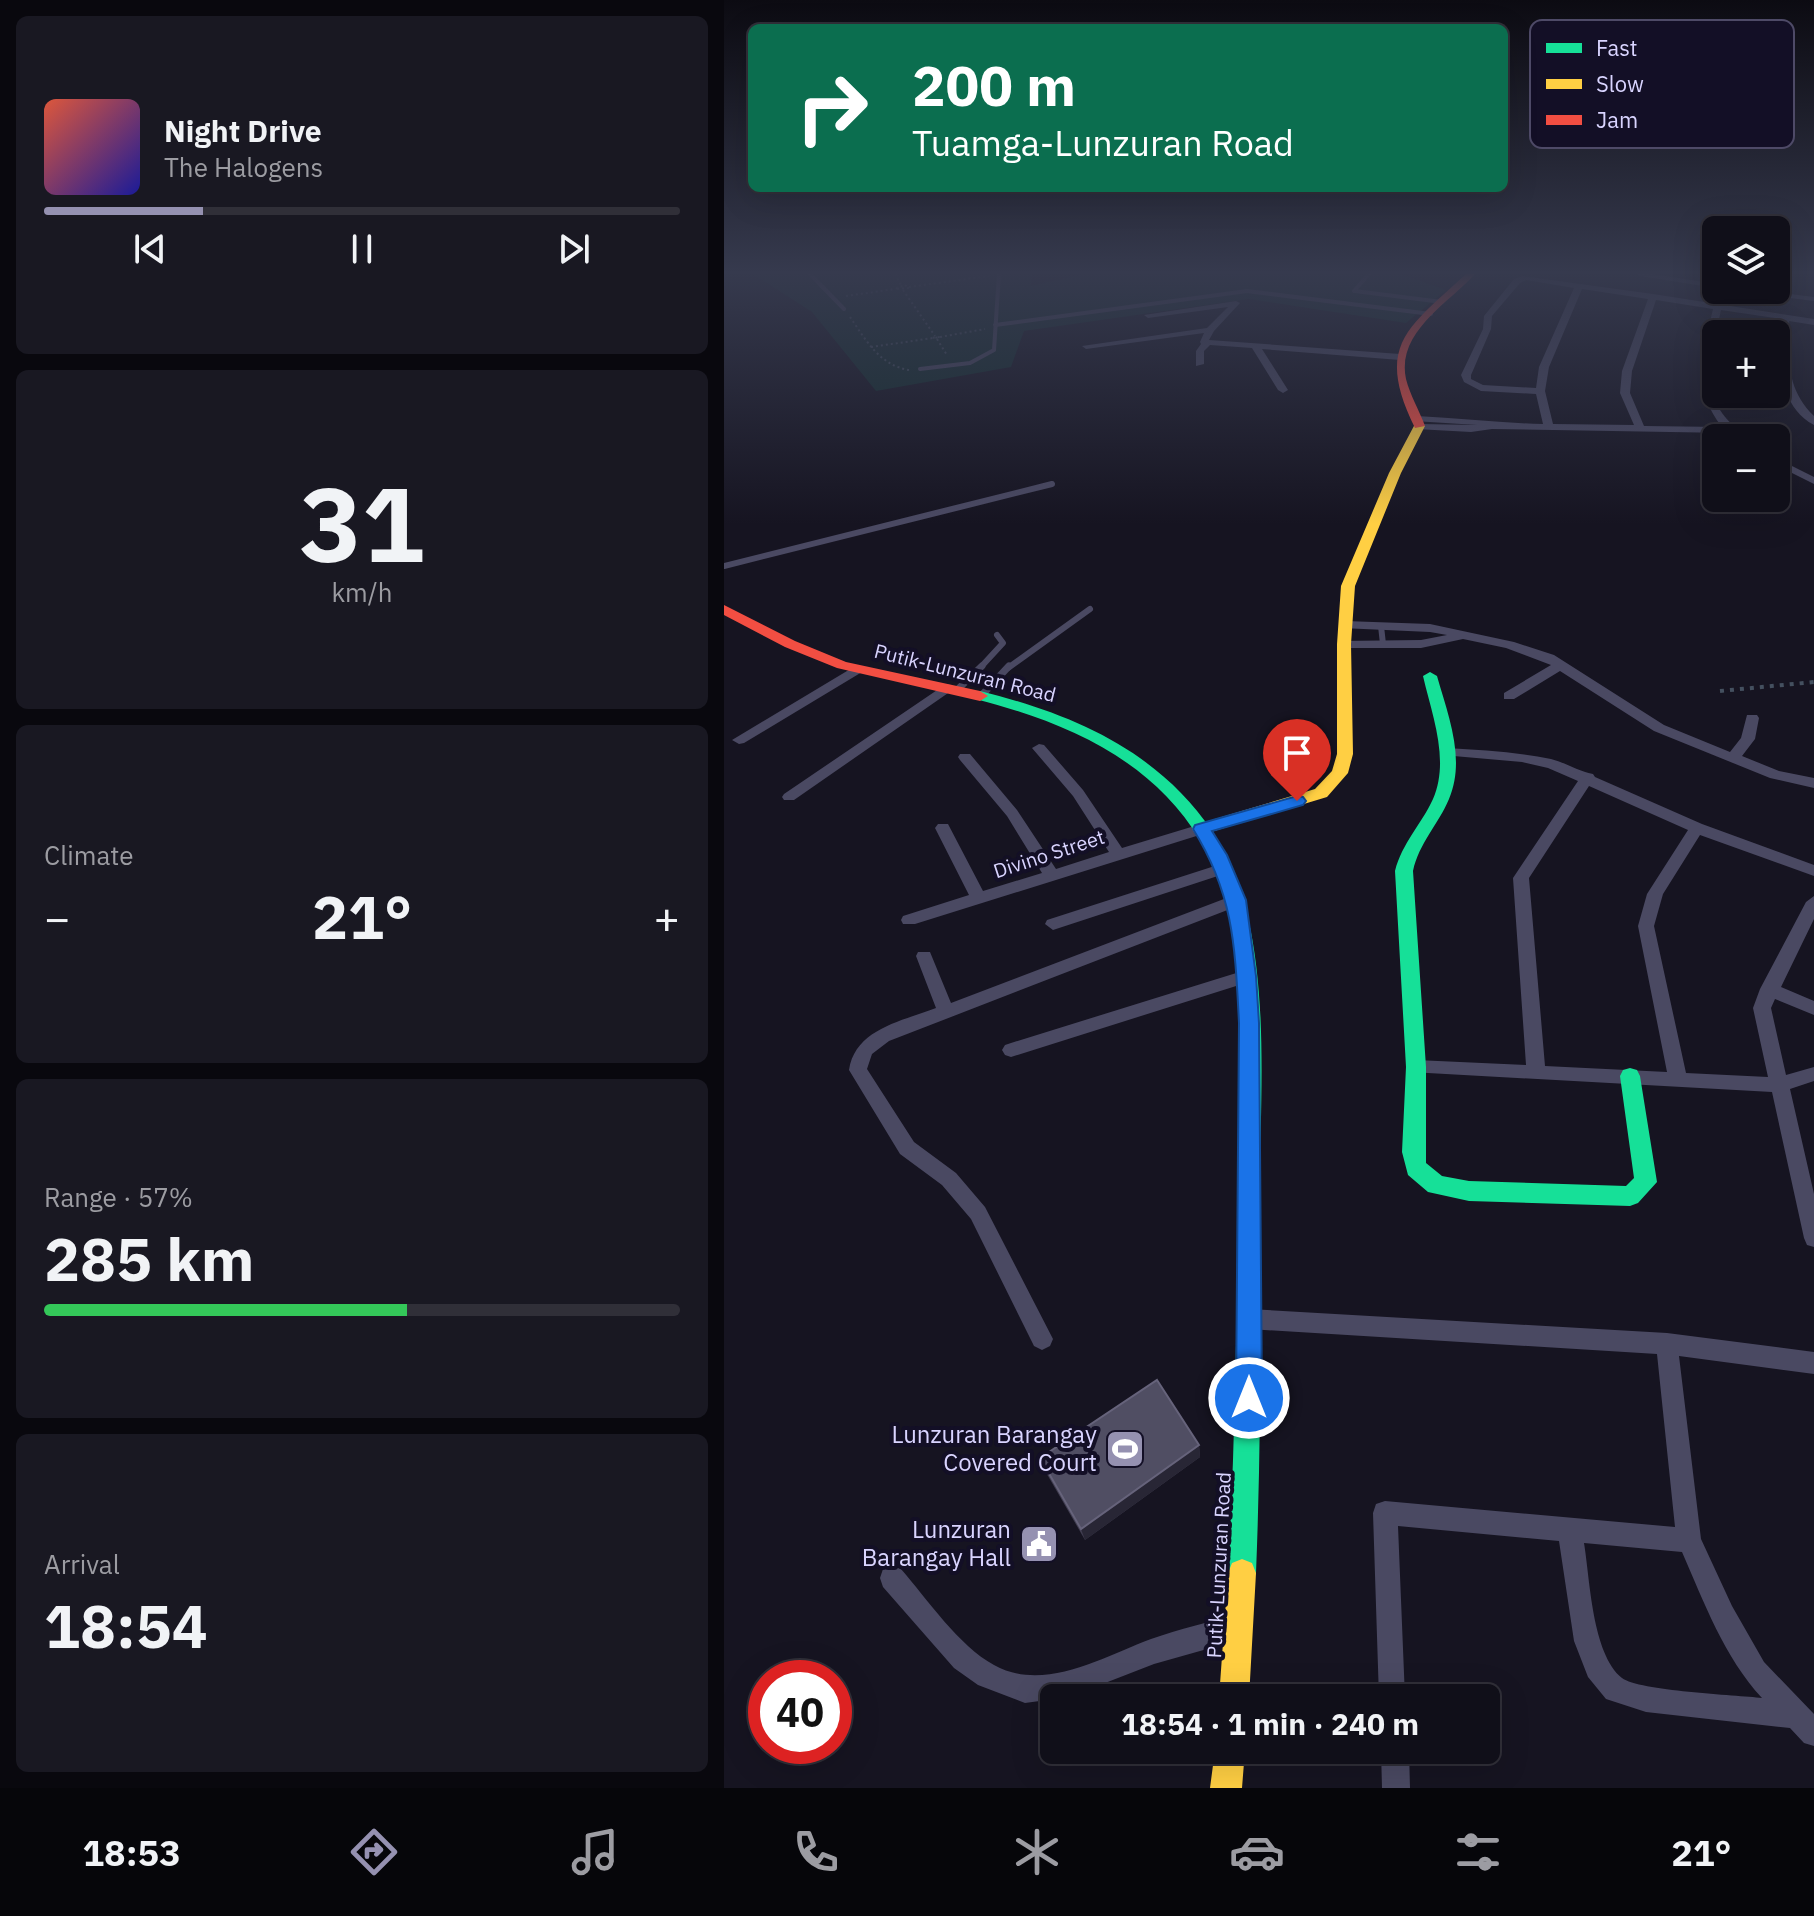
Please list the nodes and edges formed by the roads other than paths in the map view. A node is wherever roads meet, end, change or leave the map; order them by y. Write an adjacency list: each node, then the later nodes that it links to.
1 (978, 357): 11 (lane)
2 (1200, 357): 10 (street)
3 (1263, 357): 12 (street)
4 (1400, 357): 15 (street)
5 (1474, 357): 13 (street)
6 (1548, 357): 13 (street)
7 (1632, 357): 18 (street)
8 (1708, 357): 16 (street)
9 (1784, 357): 14 (street)
10 (1199, 364)
11 (920, 369)
12 (1283, 390)
13 (1540, 391): 17 (street)
14 (1814, 422)
15 (1418, 423): 17 (street); 27 (street)
16 (1727, 424)
17 (1549, 427): 18 (street)
18 (1640, 429): 19 (street)
19 (1702, 430)
20 (1790, 468): 21 (street)
21 (1814, 481)
22 (1052, 484): 23 (lane)
23 (724, 566)
24 (724, 609): 32 (street, Putik-Lunzuran Road)
25 (1090, 609): 35 (lane)
26 (1381, 626): 27 (street); 29 (street); 30 (lane)
27 (1345, 634): 30 (street); 48 (street)
28 (997, 635): 34 (lane)
29 (1459, 637): 30 (street); 31 (street)
30 (1383, 644)
31 (1561, 665): 36 (street); 42 (street)
32 (857, 669): 34 (street, Putik-Lunzuran Road); 38 (street)
33 (1430, 676): 40 (street)
34 (952, 689): 35 (street, Putik-Lunzuran Road); 45 (street)
35 (981, 696): 48 (street, Putik-Lunzuran Road)
36 (1509, 696)
37 (1752, 718): 42 (street)
38 (739, 740)
39 (1039, 748): 49 (street)
40 (1447, 752): 43 (street); 64 (street)
41 (965, 757): 52 (street)
42 (1732, 759): 44 (street)
43 (1588, 777): 47 (street); 65 (street)
44 (1814, 783)
45 (789, 797)
46 (943, 828): 53 (street)
47 (1697, 828): 51 (street); 68 (street)
48 (1201, 829): 49 (street, Divino Street); 50 (street, Putik-Lunzuran Road)
49 (1117, 852): 52 (street, Divino Street)
50 (1224, 868): 54 (street, Putik-Lunzuran Road); 57 (street)
51 (1814, 871)
52 (1051, 874): 53 (street, Divino Street)
53 (978, 897): 56 (street, Divino Street)
54 (1237, 900): 59 (street, Putik-Lunzuran Road); 62 (street)
55 (1814, 902): 60 (street)
56 (909, 920)
57 (1053, 924)
58 (924, 956): 62 (street)
59 (1246, 976): 63 (street); 71 (street, Putik-Lunzuran Road)
60 (1769, 989): 61 (street); 69 (street)
61 (1814, 1008)
62 (946, 1012): 72 (street)
63 (1011, 1050)
64 (1416, 1067): 65 (street); 67 (street)
65 (1536, 1070): 67 (street)
66 (1814, 1074): 69 (street)
67 (1630, 1076): 68 (street)
68 (1678, 1080): 69 (street)
69 (1780, 1085): 70 (street)
70 (1814, 1238)
71 (1249, 1319): 73 (street); 78 (street, Putik-Lunzuran Road)
72 (1042, 1339)
73 (1667, 1344): 74 (street); 76 (street)
74 (1814, 1363)
75 (1570, 1531): 76 (street); 80 (street); 81 (street)
76 (1689, 1540): 81 (street)
77 (892, 1578): 78 (street)
78 (1240, 1627): 79 (street, Putik-Lunzuran Road)
79 (1235, 1684)
80 (1391, 1684)
81 (1806, 1724)
82 (1229, 1764): 84 (street)
83 (1395, 1764): 85 (street)
84 (1226, 1788)
85 (1396, 1788)

